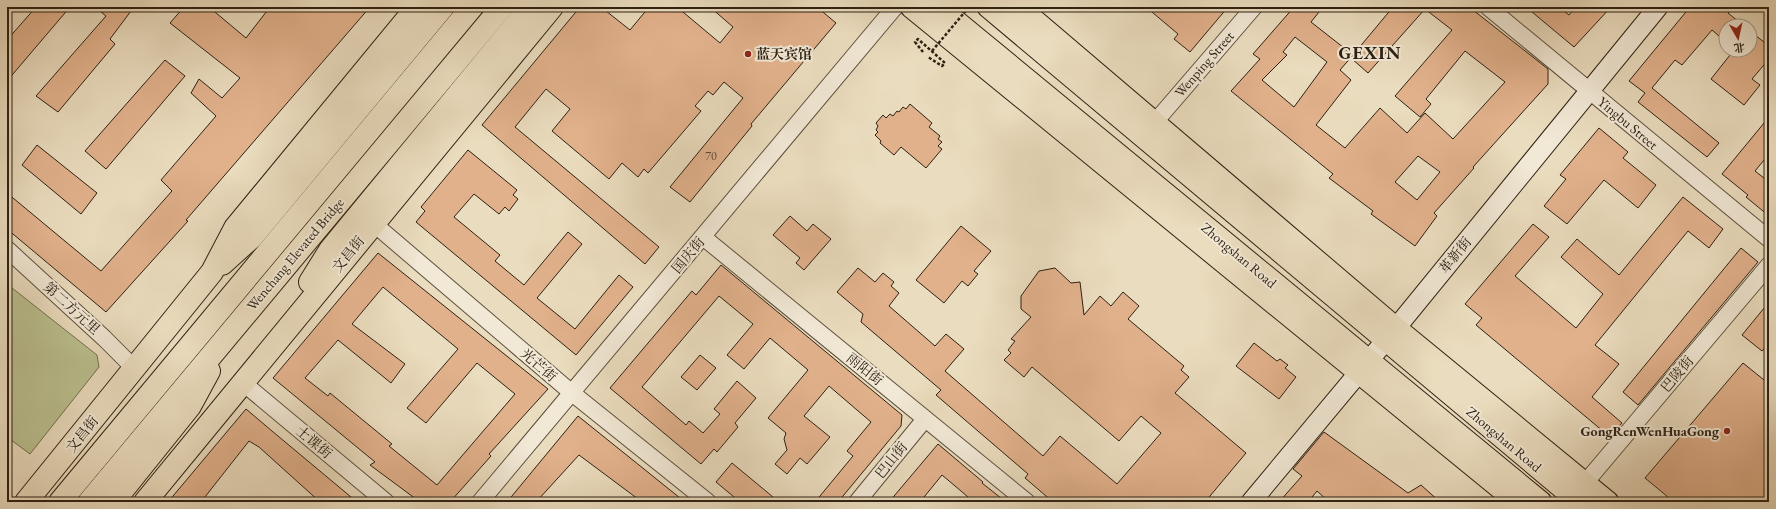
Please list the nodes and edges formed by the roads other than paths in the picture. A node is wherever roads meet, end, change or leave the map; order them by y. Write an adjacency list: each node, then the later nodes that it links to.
1 (417, 7): 22 (highway, 文昌街)
2 (443, 7): 22 (highway)
3 (472, 7): 33 (highway, Wenchang Elevated Bridge)
4 (502, 7): 23 (highway, Wenchang Elevated Bridge)
5 (530, 7): 25 (highway)
6 (552, 7): 17 (highway, 文昌街)
7 (895, 7): 18 (street, 国庆街)
8 (911, 7): 26 (main road)
9 (939, 7): 26 (main road, Zhongshan Road)
10 (988, 7): 24 (main road, Zhongshan Road)
11 (1019, 7): 16 (main road)
12 (1254, 7): 16 (street, Wenping Street)
13 (1488, 7): 15 (street, Yingbu Street)
14 (1658, 7): 15 (main road, 革新街)
15 (1590, 91): 19 (street, Yingbu Street); 24 (main road, 革新街)
16 (1155, 122): 24 (main road)
17 (373, 223): 25 (highway, 文昌街); 29 (street, 光芒街)
18 (703, 237): 29 (street, 国庆街); 30 (street, 雨阳街)
19 (1769, 239)
20 (7, 249): 27 (street, 第二方元里)
21 (1769, 265): 31 (street, 巴陵街)
22 (212, 272): 27 (highway, 文昌街)
23 (233, 328): 34 (highway, Wenchang Elevated Bridge); 35 (highway)
24 (1391, 334): 26 (main road, 革新街); 31 (main road, Zhongshan Road)
25 (273, 345): 28 (highway, 文昌街)
26 (1363, 366): 42 (main road, 革新街); 43 (main road); 44 (main road, Zhongshan Road)
27 (135, 369): 32 (highway, 文昌街)
28 (242, 382): 36 (highway, 文昌街); 37 (street, 士课街)
29 (572, 393): 38 (street, 国庆街); 39 (street, 光芒街)
30 (925, 419): 40 (street, 巴山街); 41 (street, 雨阳街)
31 (1582, 493): 45 (main road, Zhongshan Road)
32 (31, 498): 33 (main road)
33 (59, 502)
34 (88, 502)
35 (112, 502)
36 (145, 502)
37 (386, 502)
38 (480, 502)
39 (708, 502)
40 (857, 502)
41 (1027, 502)
42 (1251, 502)
43 (1517, 502)
44 (1541, 502)
45 (1608, 502)

